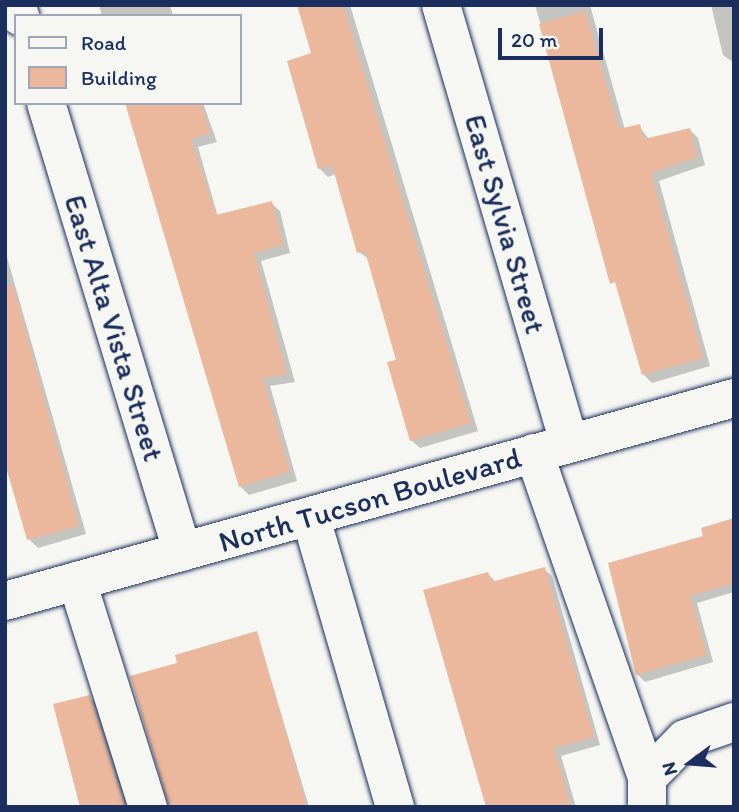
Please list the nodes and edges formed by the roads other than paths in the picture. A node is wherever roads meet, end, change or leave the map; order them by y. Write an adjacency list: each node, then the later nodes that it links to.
1 (441, 5): 4 (street, East Sylvia Street)
2 (47, 105): 7 (street, East Alta Vista Street)
3 (734, 398): 4 (street, North Tucson Boulevard)
4 (569, 442): 5 (street, North Tucson Boulevard)
5 (534, 453): 6 (street, North Tucson Boulevard); 11 (street)
6 (311, 518): 7 (street, North Tucson Boulevard); 13 (street)
7 (182, 552): 8 (street, North Tucson Boulevard)
8 (77, 581): 9 (street, North Tucson Boulevard); 12 (street)
9 (5, 601)
10 (734, 722): 11 (street)
11 (647, 792)
12 (148, 807)
13 (395, 807)

